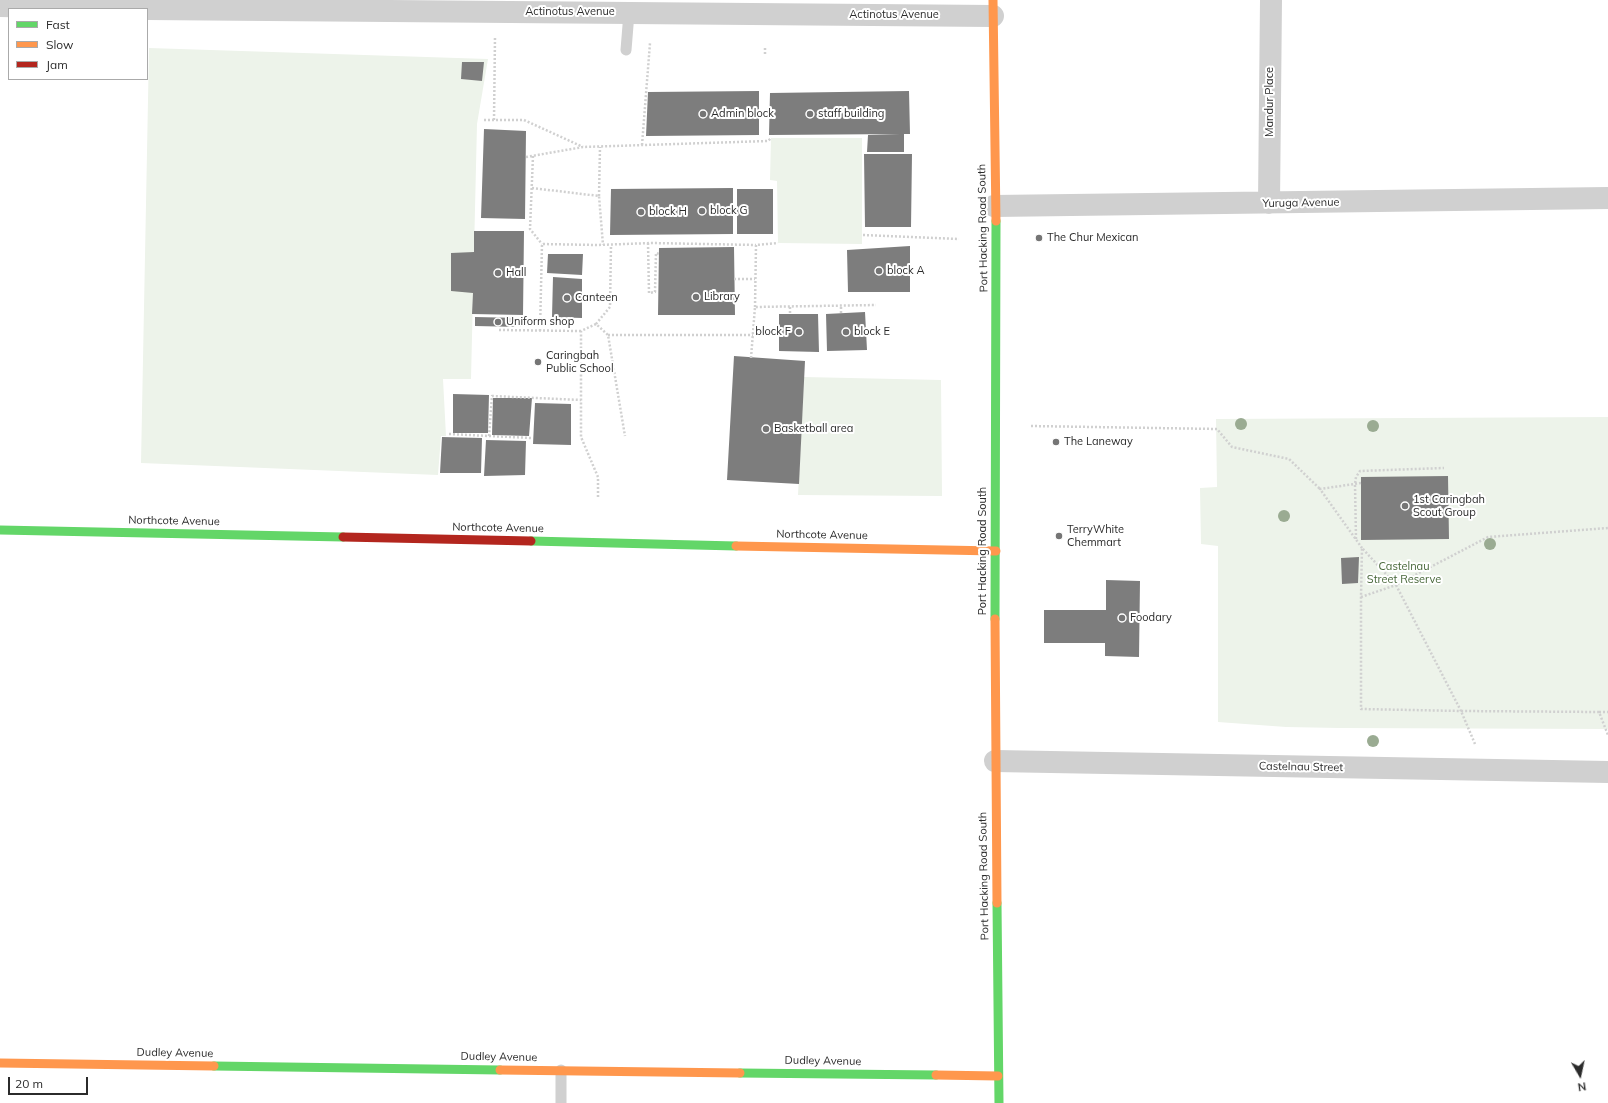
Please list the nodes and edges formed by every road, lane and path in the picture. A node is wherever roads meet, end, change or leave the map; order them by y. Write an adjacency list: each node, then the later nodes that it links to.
1 (1272, 0): 23 (street, Mandur Place)
2 (0, 6): 3 (street)
3 (93, 8)
4 (993, 8): 6 (street, Actinotus Avenue); 24 (street, Port Hacking Road South)
5 (148, 9): 6 (street, Actinotus Avenue)
6 (629, 13): 10 (lane)
7 (495, 37): 13 (path)
8 (650, 43): 15 (path)
9 (765, 46): 11 (path)
10 (626, 50)
11 (765, 54)
12 (484, 120): 13 (path)
13 (494, 120): 16 (path)
14 (771, 138): 15 (path)
15 (642, 145): 17 (path)
16 (583, 147): 17 (path); 18 (path)
17 (600, 147): 21 (path)
18 (533, 156): 19 (path); 20 (path)
19 (526, 157)
20 (532, 188): 21 (path); 29 (path)
21 (599, 196): 30 (path)
22 (1608, 198): 23 (street, Yuruga Avenue)
23 (1269, 203): 24 (street, Yuruga Avenue)
24 (994, 206): 64 (street, Port Hacking Road South)
25 (863, 235): 26 (path)
26 (959, 239)
27 (648, 243): 31 (path); 32 (path); 33 (path)
28 (778, 243): 32 (path)
29 (542, 244): 30 (path); 44 (path)
30 (603, 245): 31 (path)
31 (611, 245): 42 (path)
32 (756, 245): 34 (path)
33 (659, 254)
34 (755, 278): 35 (path); 39 (path)
35 (734, 279)
36 (876, 304): 38 (path)
37 (790, 306): 38 (path); 39 (path); 41 (path)
38 (841, 306): 40 (path)
39 (755, 307): 47 (path)
40 (841, 313)
41 (790, 314)
42 (596, 324): 45 (path); 46 (path)
43 (499, 330): 44 (path)
44 (540, 331): 45 (path)
45 (581, 331): 49 (path)
46 (608, 335): 47 (path); 53 (path)
47 (753, 335): 48 (path)
48 (751, 358)
49 (581, 400): 52 (path); 59 (path)
50 (1031, 426): 58 (path)
51 (449, 434): 52 (path)
52 (489, 436): 54 (path)
53 (625, 436)
54 (531, 438)
55 (1444, 468): 57 (path)
56 (1360, 483): 57 (path)
57 (1355, 484): 58 (path); 62 (path)
58 (1320, 489): 62 (path)
59 (598, 497)
60 (1608, 528): 65 (path)
61 (0, 530): 64 (street, Northcote Avenue)
62 (1356, 539): 63 (path)
63 (1362, 548): 65 (path); 66 (path)
64 (996, 551): 71 (street, Port Hacking Road South)
65 (1396, 585): 66 (path); 67 (path)
66 (1362, 597): 67 (path)
67 (1461, 711): 68 (path); 72 (path)
68 (1599, 712): 69 (path); 70 (path)
69 (1608, 712)
70 (1608, 735)
71 (995, 761): 72 (street, Castelnau Street); 76 (street, Port Hacking Road South)
72 (1485, 769): 73 (street, Castelnau Street)
73 (1608, 772)
74 (0, 1063): 75 (street, Dudley Avenue)
75 (561, 1070): 76 (street, Dudley Avenue); 77 (lane)
76 (998, 1076): 78 (street, Port Hacking Road South)
77 (561, 1103)
78 (999, 1103)

